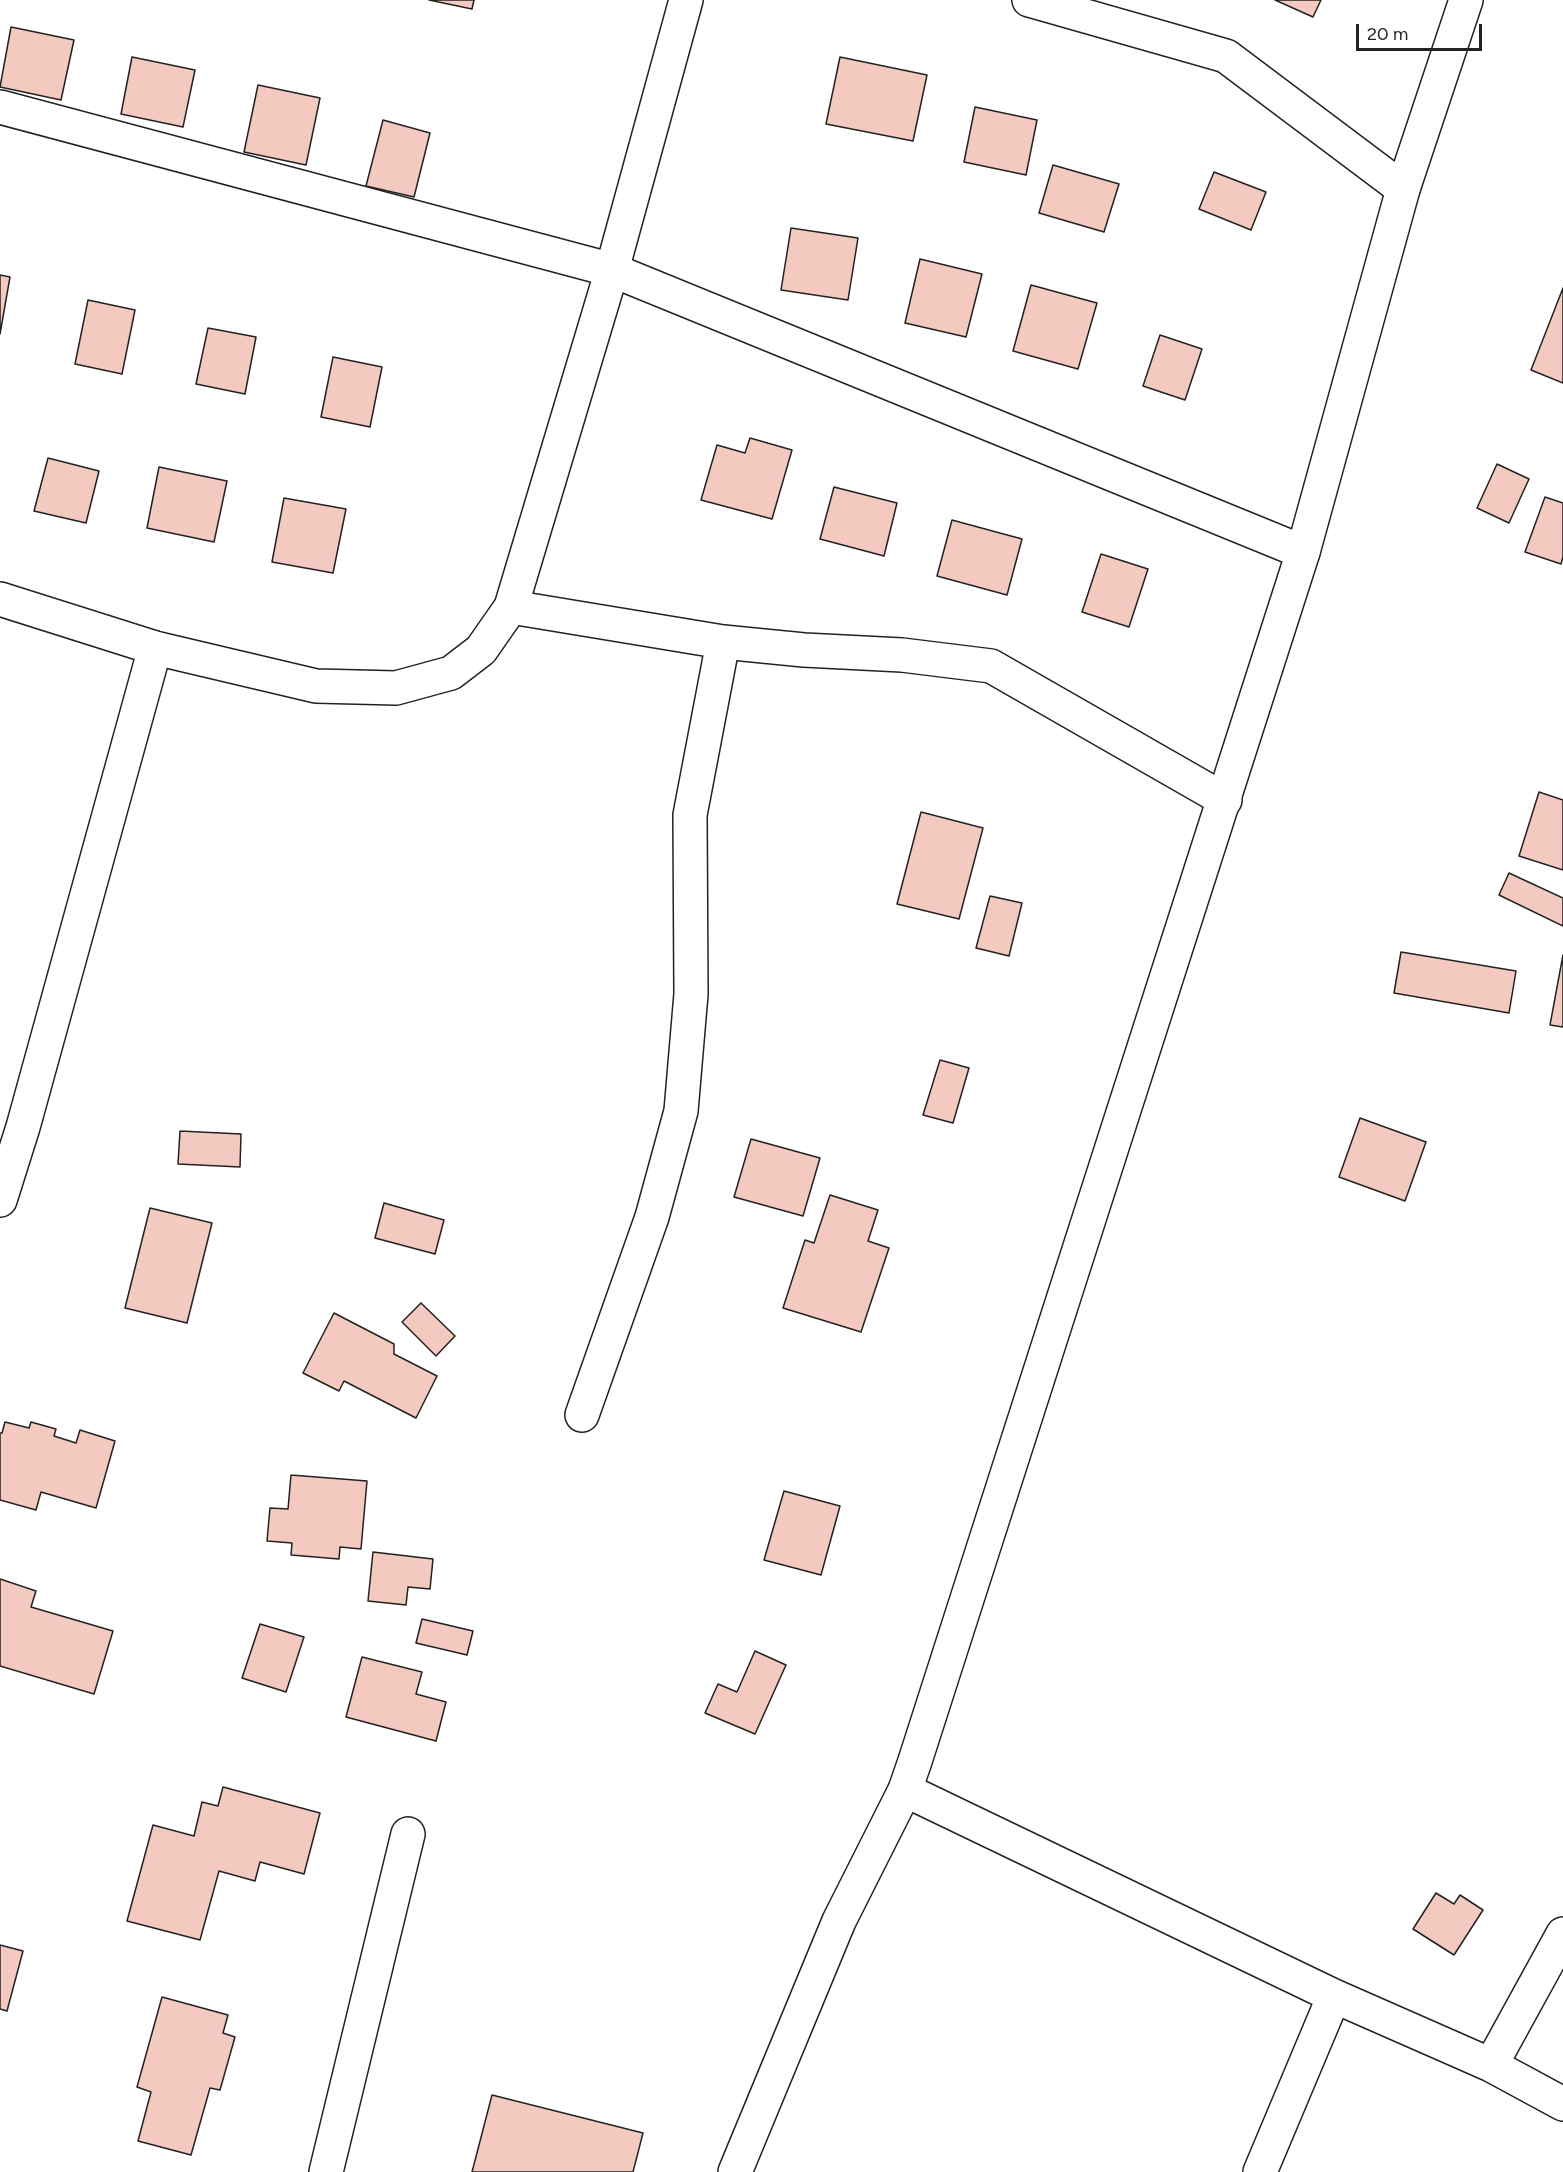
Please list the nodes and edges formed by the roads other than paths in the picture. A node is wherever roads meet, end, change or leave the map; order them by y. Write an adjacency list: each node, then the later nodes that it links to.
1 (686, 0): 6 (street)
2 (1029, 0): 5 (street)
3 (1466, 0): 5 (street)
4 (0, 106): 6 (street)
5 (1403, 189): 7 (street)
6 (612, 270): 7 (street); 9 (street)
7 (1303, 552): 12 (street)
8 (0, 599): 11 (street)
9 (511, 607): 10 (street); 11 (street)
10 (723, 642): 12 (street); 14 (street)
11 (155, 648): 13 (street)
12 (1225, 800): 15 (street)
13 (0, 1200)
14 (582, 1415)
15 (905, 1790): 18 (street); 22 (street)
16 (408, 1834): 21 (street)
17 (1563, 1934): 19 (street)
18 (1334, 1996): 19 (street); 23 (street)
19 (1491, 2065): 20 (street)
20 (1563, 2104)
21 (326, 2172)
22 (735, 2172)
23 (1260, 2172)

